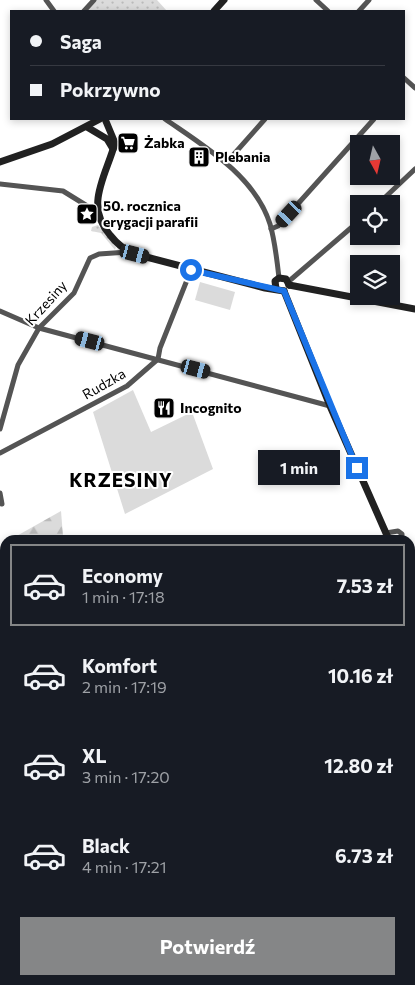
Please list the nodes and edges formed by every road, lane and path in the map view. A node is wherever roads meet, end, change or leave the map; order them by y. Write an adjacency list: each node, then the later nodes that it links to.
1 (94, 0): 5 (street)
2 (224, 0): 6 (street)
3 (316, 0): 7 (street)
4 (368, 0): 8 (street)
5 (85, 10)
6 (215, 10)
7 (327, 10)
8 (360, 10)
9 (98, 120): 14 (street)
10 (105, 120): 15 (street)
11 (166, 120): 17 (street)
12 (264, 120): 17 (street)
13 (373, 120): 22 (street)
14 (87, 127): 15 (street); 16 (street)
15 (113, 149): 21 (street)
16 (0, 162)
17 (227, 162): 22 (street)
18 (415, 169): 20 (street)
19 (0, 184): 21 (street)
20 (388, 195)
21 (97, 212): 24 (street)
22 (271, 229): 26 (street)
23 (350, 229): 27 (street)
24 (128, 252): 25 (street); 31 (street, Krzesiny)
25 (191, 270): 28 (street); 32 (street)
26 (279, 278): 27 (street); 28 (street)
27 (287, 286): 28 (street); 29 (street); 33 (street)
28 (276, 289)
29 (415, 309)
30 (0, 311): 31 (street)
31 (39, 328): 32 (street); 34 (street, Krzesiny)
32 (158, 359): 33 (street); 35 (street, Rudzka)
33 (330, 406): 38 (street)
34 (0, 429)
35 (0, 453)
36 (0, 493): 37 (street)
37 (2, 504)
38 (386, 535)
39 (390, 535): 40 (street)
40 (402, 535)

